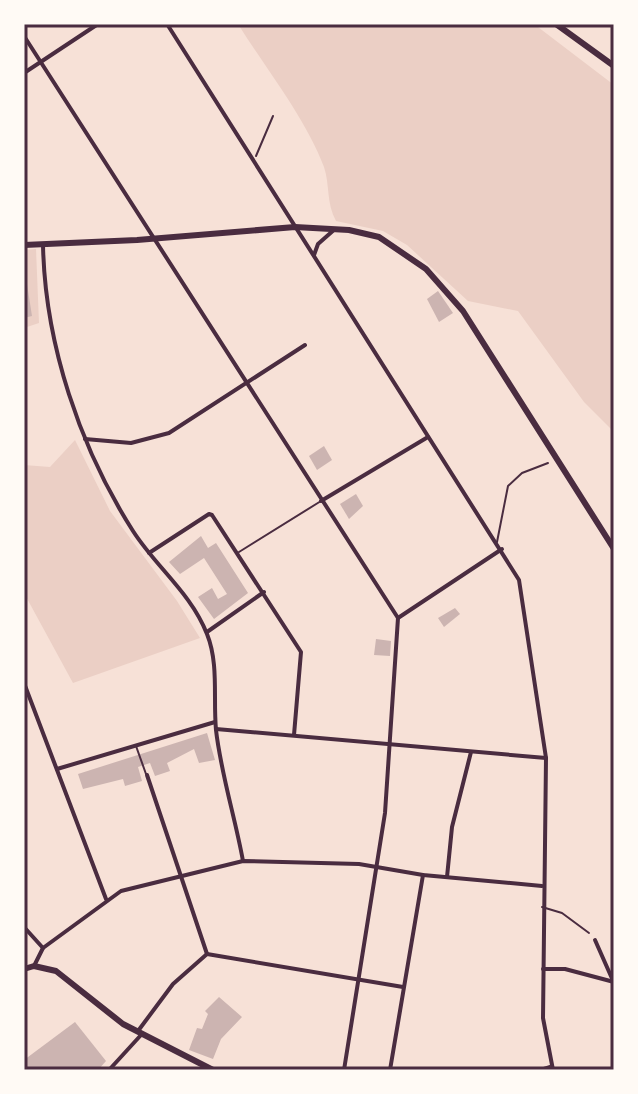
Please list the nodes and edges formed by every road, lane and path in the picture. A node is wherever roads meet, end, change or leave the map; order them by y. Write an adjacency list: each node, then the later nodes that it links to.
1 (98, 24): 5 (street)
2 (167, 24): 9 (street)
3 (556, 24): 6 (street)
4 (24, 36): 5 (street)
5 (40, 62): 7 (street); 12 (street)
6 (614, 66)
7 (24, 73)
8 (273, 116): 9 (path)
9 (252, 159): 10 (street)
10 (295, 227): 11 (street); 12 (street); 15 (street)
11 (336, 229): 15 (street); 24 (street)
12 (154, 239): 14 (street); 17 (street)
13 (24, 245): 14 (street)
14 (43, 245): 19 (street)
15 (314, 258): 18 (street)
16 (305, 345): 17 (street)
17 (248, 383): 19 (street); 21 (street)
18 (428, 437): 21 (street); 22 (street)
19 (85, 439): 25 (street)
20 (548, 463): 22 (lane)
21 (321, 501): 26 (lane); 28 (street)
22 (497, 542): 23 (street)
23 (502, 549): 28 (street); 37 (street)
24 (614, 549)
25 (149, 553): 26 (street); 29 (street)
26 (238, 553): 27 (street)
27 (264, 592): 29 (street); 33 (street)
28 (398, 618): 35 (street)
29 (207, 632): 31 (street)
30 (24, 683): 38 (street)
31 (216, 722): 32 (street); 34 (street)
32 (216, 729): 33 (street); 40 (street)
33 (294, 736): 35 (street)
34 (136, 744): 38 (street); 39 (lane)
35 (391, 744): 36 (street); 41 (street)
36 (471, 752): 37 (street); 44 (street)
37 (546, 758): 45 (street)
38 (57, 769): 46 (street)
39 (147, 775): 42 (street)
40 (243, 861): 41 (street); 42 (street)
41 (377, 867): 43 (street); 56 (street)
42 (180, 874): 46 (street); 52 (street)
43 (423, 875): 44 (street); 58 (street)
44 (447, 877): 45 (street)
45 (542, 886): 47 (street)
46 (106, 899): 51 (street)
47 (542, 907): 49 (lane); 55 (street)
48 (24, 927): 51 (street)
49 (589, 933)
50 (595, 940): 57 (street)
51 (43, 948): 53 (street)
52 (207, 954): 56 (street); 59 (street)
53 (34, 966): 54 (street); 59 (street)
54 (24, 969)
55 (543, 969): 57 (street); 60 (street)
56 (357, 980): 58 (street); 63 (street)
57 (614, 982)
58 (403, 987): 64 (street)
59 (139, 1034): 61 (street); 62 (street)
60 (552, 1068): 65 (lane)
61 (109, 1070)
62 (213, 1070)
63 (344, 1070)
64 (390, 1070)
65 (537, 1070)

